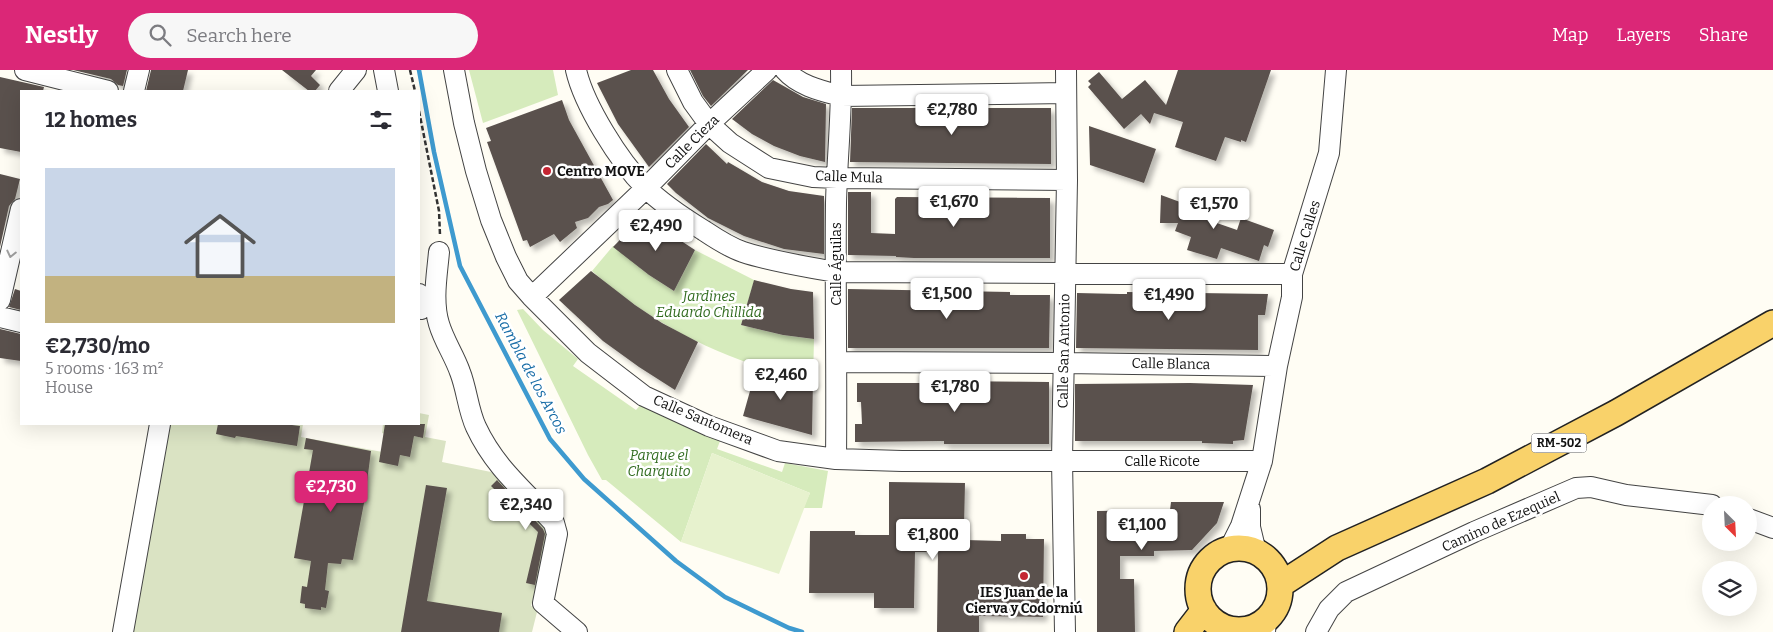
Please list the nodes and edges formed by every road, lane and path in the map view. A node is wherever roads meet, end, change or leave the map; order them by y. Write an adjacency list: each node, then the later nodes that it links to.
1 (25, 70): 14 (street)
2 (140, 70): 16 (street)
3 (356, 70): 17 (street)
4 (384, 70): 18 (street)
5 (410, 70): 19 (path)
6 (454, 70): 32 (street, Calle Santomera)
7 (576, 70): 26 (street)
8 (676, 70): 23 (street, Calle Mula)
9 (767, 70): 23 (street, Calle Cieza)
10 (786, 70): 21 (street)
11 (841, 70): 21 (street, Calle Águilas)
12 (1066, 70): 20 (street, Calle San Antonio)
13 (1336, 70): 31 (street, Calle Calles)
14 (51, 80): 15 (street)
15 (103, 90)
16 (134, 90)
17 (340, 90)
18 (388, 90)
19 (415, 90)
20 (1066, 93): 21 (street); 25 (street, Calle San Antonio)
21 (842, 96): 24 (street, Calle Águilas)
22 (420, 116): 28 (path)
23 (709, 124): 24 (street, Calle Mula); 26 (street, Calle Cieza)
24 (837, 178): 25 (street, Calle Mula); 29 (street, Calle Águilas)
25 (1067, 180): 30 (street, Calle San Antonio)
26 (646, 188): 29 (street); 32 (street, Calle Cieza)
27 (20, 213): 33 (street, one-way to 33)
28 (440, 252): 53 (street)
29 (835, 272): 30 (street); 37 (street, Calle Águilas)
30 (1065, 274): 31 (street); 38 (street, Calle San Antonio)
31 (1292, 274): 39 (street, Calle Calles)
32 (532, 297): 41 (street, Calle Santomera)
33 (0, 300)
34 (0, 317): 35 (street)
35 (20, 322)
36 (1773, 323): 49 (main road, RM-502)
37 (837, 362): 38 (street, Calle Blanca); 41 (street, Calle Águilas)
38 (1064, 363): 39 (street, Calle Blanca); 42 (street, Calle San Antonio)
39 (1277, 366): 43 (street, Calle Calles)
40 (160, 425): 52 (street)
41 (836, 459): 42 (street, Calle Santomera)
42 (1062, 460): 43 (street, Calle Ricote); 54 (street, Calle San Antonio)
43 (1262, 461): 44 (street, Calle Calles)
44 (1251, 494): 48 (street, Calle Calles); 49 (street)
45 (1702, 504): 56 (street, Camino de Ezequiel)
46 (1758, 522): 47 (street)
47 (1773, 528)
48 (1229, 550): 49 (main road); 50 (main road)
49 (1269, 567): 51 (main road)
50 (1221, 626): 51 (main road); 55 (main road)
51 (1265, 626)
52 (123, 632)
53 (577, 632)
54 (1065, 632)
55 (1187, 632)
56 (1316, 632)

